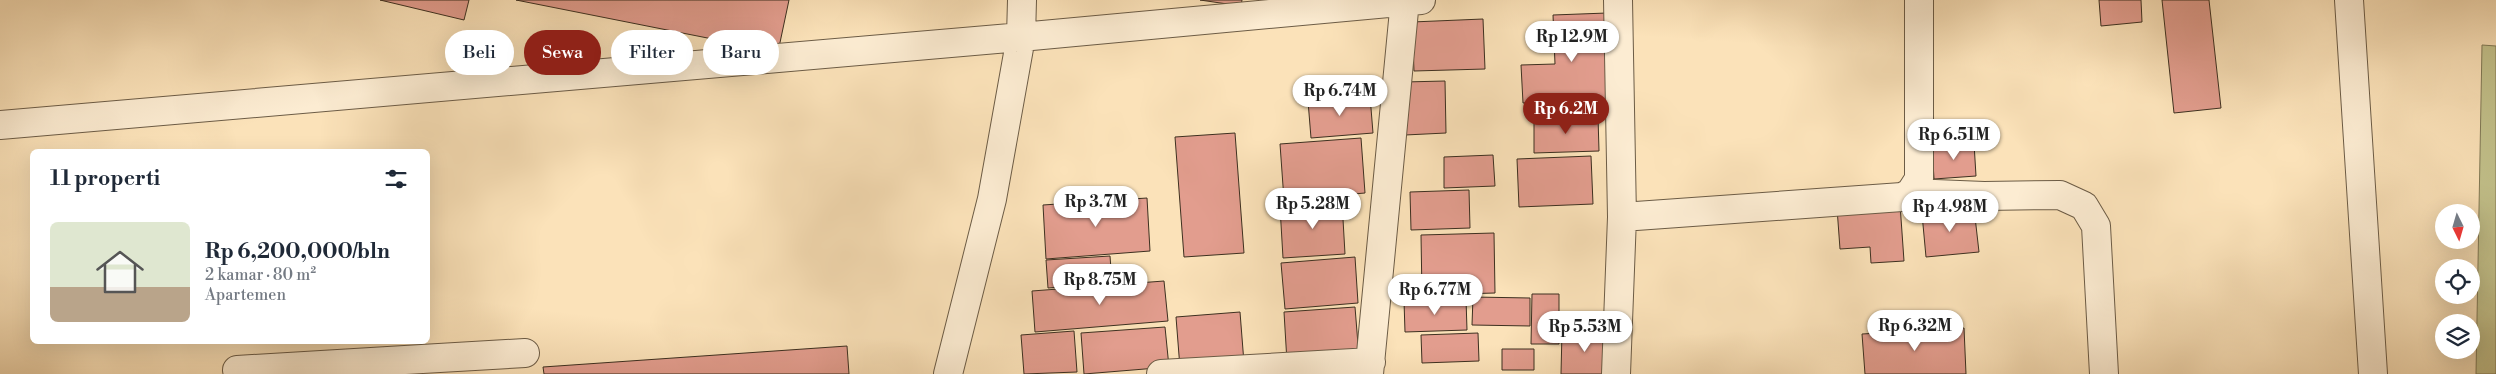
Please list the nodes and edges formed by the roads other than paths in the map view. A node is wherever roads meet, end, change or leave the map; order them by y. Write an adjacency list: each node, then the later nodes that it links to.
1 (1022, 0): 6 (street)
2 (1410, 0): 6 (street); 12 (street)
3 (1618, 0): 9 (street)
4 (1919, 0): 8 (street)
5 (2349, 0): 18 (street)
6 (1021, 37): 7 (street); 14 (street)
7 (0, 125)
8 (1910, 193): 9 (street); 17 (street)
9 (1622, 218): 16 (street)
10 (525, 353): 11 (street)
11 (387, 367): 13 (street)
12 (1370, 368): 15 (street)
13 (237, 370)
14 (948, 374)
15 (1161, 374)
16 (1616, 374)
17 (2104, 374)
18 (2373, 374)

